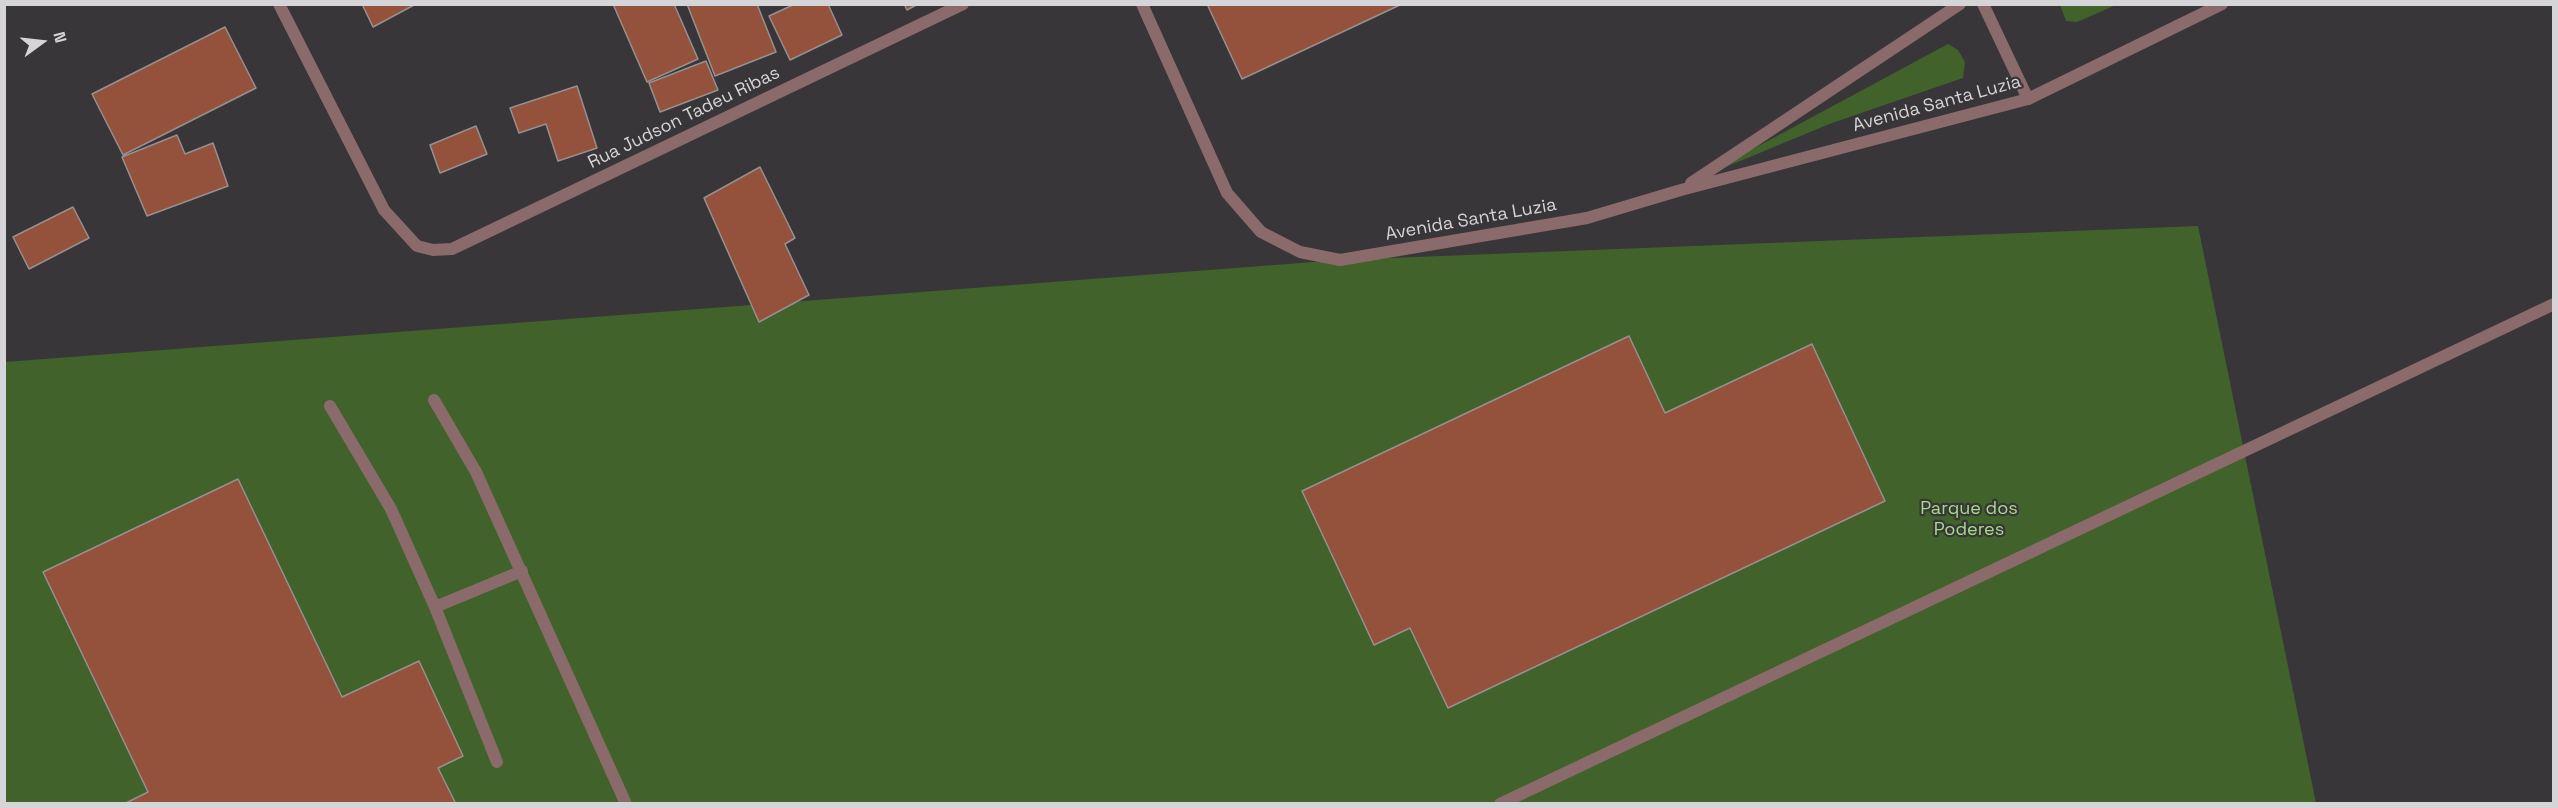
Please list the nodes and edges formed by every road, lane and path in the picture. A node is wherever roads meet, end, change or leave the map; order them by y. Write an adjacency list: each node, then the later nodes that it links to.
1 (279, 4): 2 (street, Rua Judson Tadeu Ribas)
2 (963, 4)
3 (1142, 4): 8 (street, Avenida Santa Luzia)
4 (1960, 4): 8 (street, Avenida Santa Luzia)
5 (1983, 4): 7 (street)
6 (2222, 4): 7 (street, Avenida Santa Luzia)
7 (2028, 99): 8 (street, Avenida Santa Luzia)
8 (1682, 190)
9 (2553, 304): 16 (street)
10 (434, 400): 12 (street)
11 (330, 406): 13 (street)
12 (522, 571): 13 (street); 15 (street)
13 (435, 607): 14 (street)
14 (497, 762)
15 (626, 804)
16 (1500, 804)

